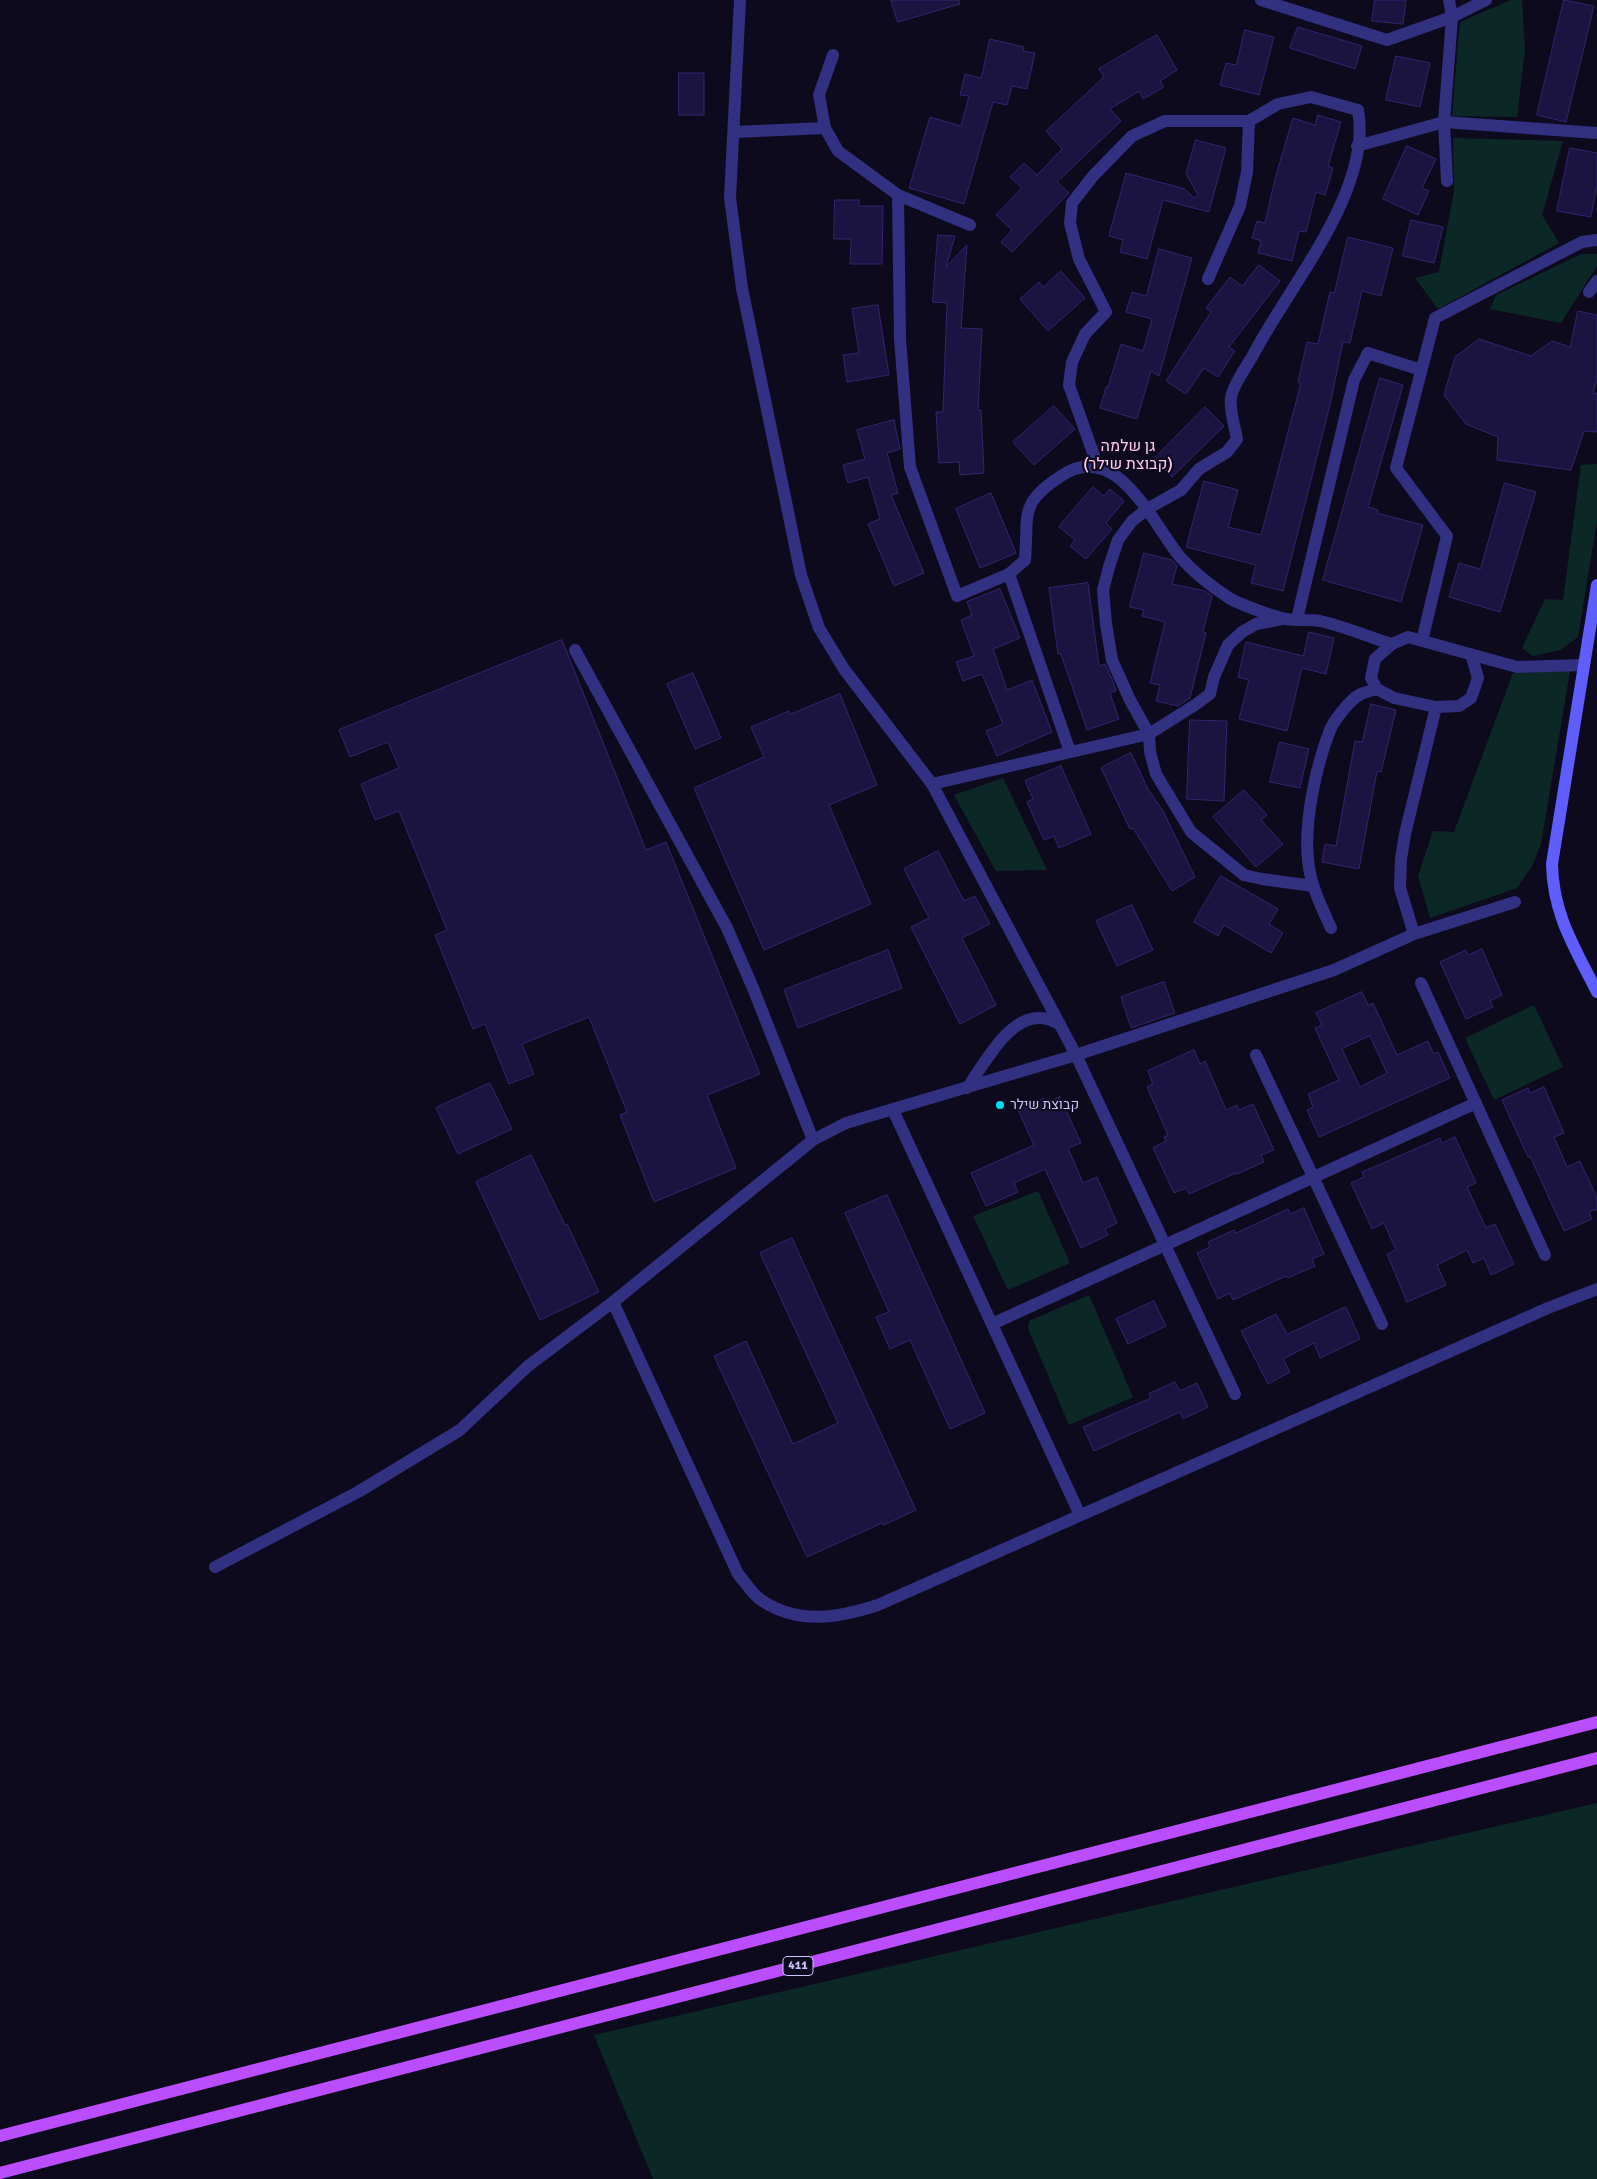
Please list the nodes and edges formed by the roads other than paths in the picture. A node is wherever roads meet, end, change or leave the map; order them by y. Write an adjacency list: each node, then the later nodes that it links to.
1 (740, 0): 10 (street)
2 (1261, 0): 5 (street)
3 (1449, 0): 5 (street)
4 (1486, 0): 5 (street)
5 (1452, 17): 8 (street)
6 (833, 55): 9 (street)
7 (1250, 121): 12 (street); 17 (street); 21 (street)
8 (1444, 122): 11 (street); 12 (street); 13 (street)
9 (825, 128): 10 (street); 14 (street)
10 (734, 132): 35 (street)
11 (1597, 132)
12 (1357, 146): 22 (street)
13 (1447, 180)
14 (898, 195): 15 (street); 23 (street)
15 (970, 225)
16 (1597, 240): 20 (street)
17 (1208, 279)
18 (1597, 281): 19 (street)
19 (1589, 292)
20 (1421, 370): 25 (street); 26 (street)
21 (1098, 467): 22 (street); 23 (street)
22 (1147, 509): 25 (street); 33 (street)
23 (1009, 574): 34 (street)
24 (1597, 585): 30 (street)
25 (1291, 619): 27 (street); 33 (street)
26 (1422, 641): 27 (street); 29 (street)
27 (1392, 644): 31 (street)
28 (575, 650): 48 (street)
29 (1471, 654): 30 (street); 32 (street)
30 (1584, 665): 41 (street)
31 (1377, 689): 32 (street); 36 (street)
32 (1436, 707): 39 (street)
33 (1149, 734): 34 (street); 36 (street)
34 (1070, 752): 35 (street)
35 (932, 784): 42 (street)
36 (1313, 886): 38 (street)
37 (1515, 902): 39 (street)
38 (1331, 928)
39 (1414, 934): 43 (street)
40 (1421, 983): 46 (street)
41 (1597, 992)
42 (1060, 1024): 43 (street); 45 (street)
43 (1076, 1055): 45 (street); 50 (street)
44 (1256, 1055): 49 (street)
45 (967, 1088): 47 (street)
46 (1476, 1103): 49 (street); 51 (street)
47 (893, 1110): 48 (street); 54 (street)
48 (813, 1140): 53 (street)
49 (1313, 1178): 50 (street); 55 (street)
50 (1165, 1245): 54 (street); 56 (street)
51 (1545, 1255)
52 (1597, 1289): 57 (street)
53 (614, 1302): 57 (street); 58 (street)
54 (992, 1324): 57 (street)
55 (1382, 1324)
56 (1234, 1394)
57 (1080, 1515)
58 (215, 1567)
59 (1597, 1722): 61 (main road)
60 (1597, 1758): 62 (main road, 411)
61 (0, 2136)
62 (0, 2172)

